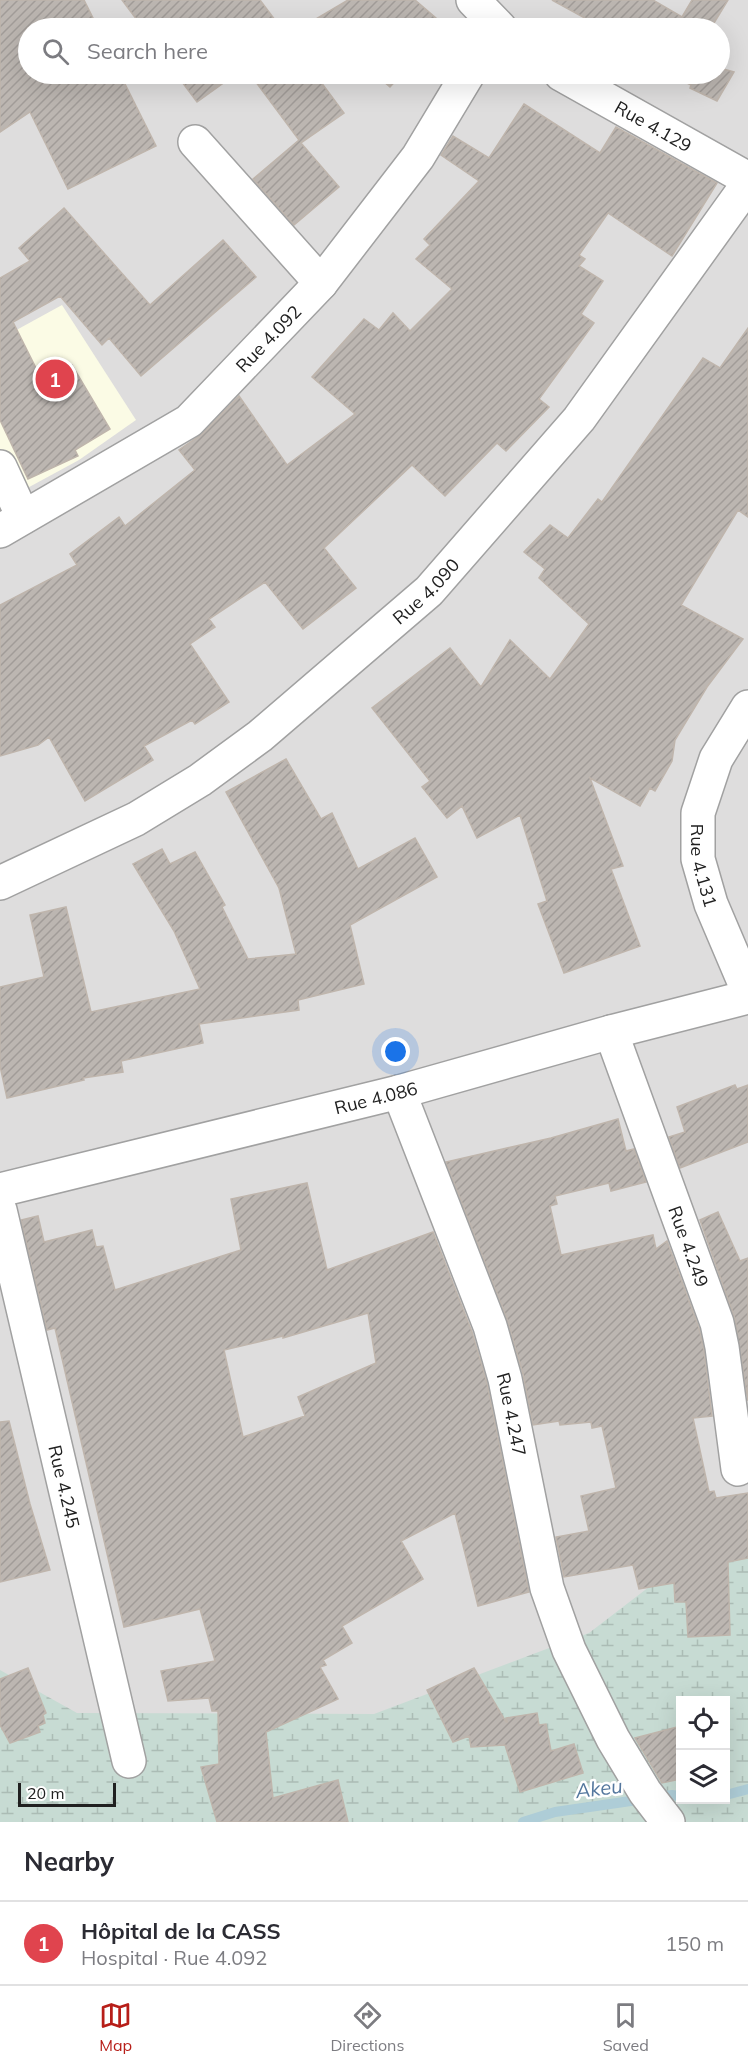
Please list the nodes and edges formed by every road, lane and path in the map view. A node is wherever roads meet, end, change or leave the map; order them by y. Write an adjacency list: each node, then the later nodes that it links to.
1 (473, 0): 2 (street)
2 (497, 18)
3 (462, 84): 8 (street, Rue 4.092)
4 (579, 84): 6 (street, Rue 4.129)
5 (195, 142): 8 (street)
6 (748, 179)
7 (748, 184): 12 (street, Rue 4.090)
8 (321, 283): 10 (street, Rue 4.092)
9 (0, 467): 10 (street)
10 (12, 524)
11 (748, 707): 13 (street, Rue 4.131)
12 (0, 883)
13 (748, 992)
14 (748, 997): 15 (street, Rue 4.086)
15 (611, 1032): 16 (street, Rue 4.086); 19 (street, Rue 4.249)
16 (399, 1092): 17 (street, Rue 4.086); 21 (street, Rue 4.247)
17 (0, 1190)
18 (0, 1210): 20 (street, Rue 4.245)
19 (738, 1469)
20 (129, 1761)
21 (668, 1822)

